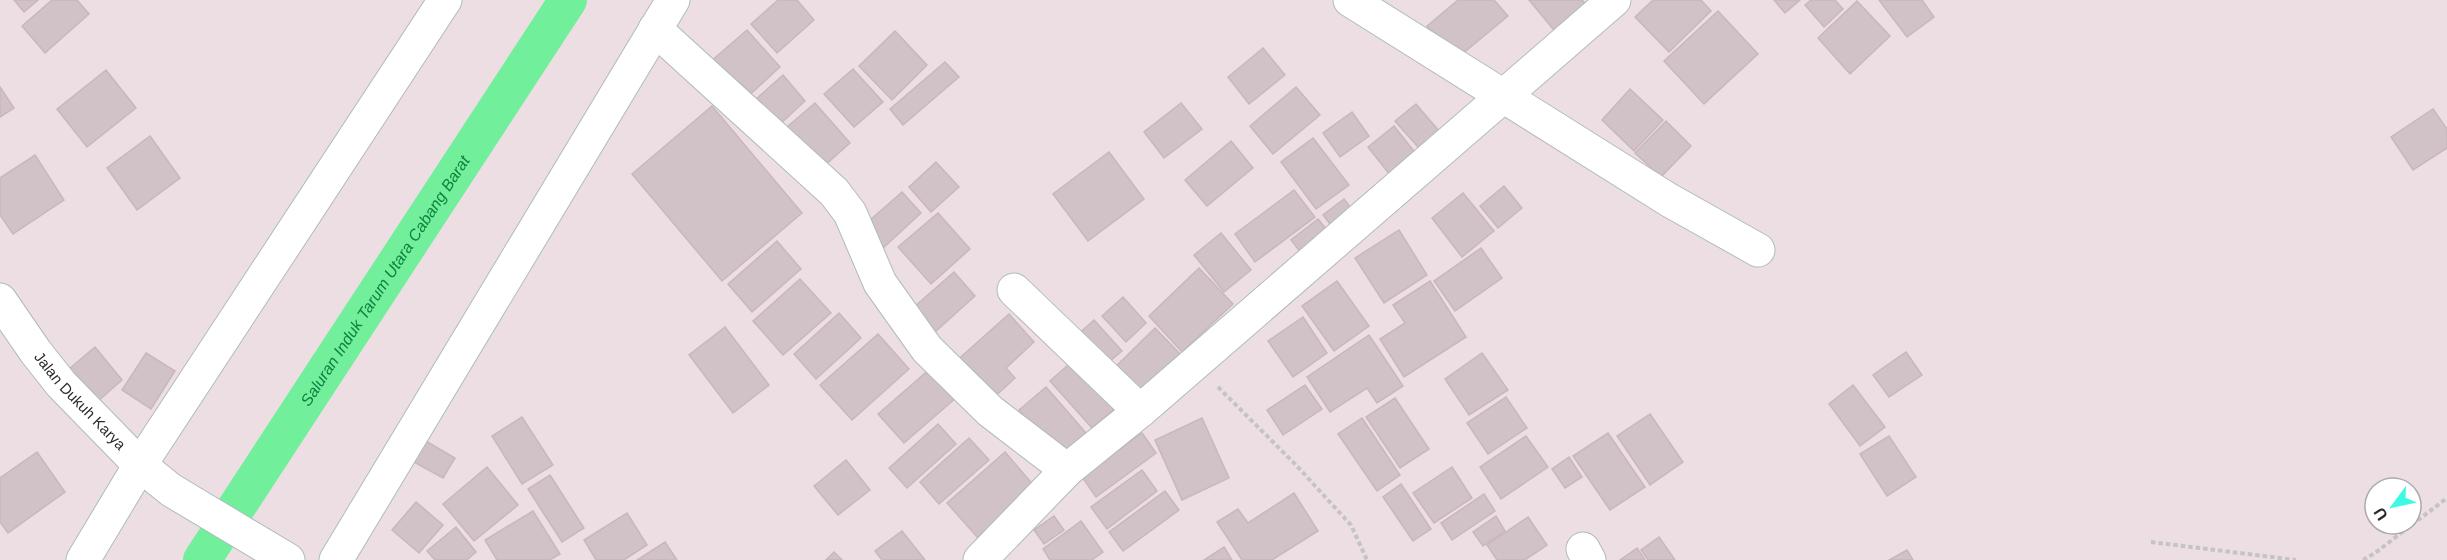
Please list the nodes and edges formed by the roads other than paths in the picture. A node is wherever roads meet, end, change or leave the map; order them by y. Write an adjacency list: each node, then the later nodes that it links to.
1 (445, 0): 11 (street)
2 (673, 0): 5 (street)
3 (1350, 0): 6 (street)
4 (1614, 0): 6 (street)
5 (655, 29): 12 (street); 15 (street)
6 (1505, 96): 7 (street); 10 (street)
7 (1758, 250)
8 (1014, 290): 10 (street)
9 (0, 300): 11 (street, Jalan Dukuh Karya)
10 (1140, 411): 12 (street)
11 (140, 465): 13 (street); 14 (street, Jalan Dukuh Karya)
12 (1067, 470): 16 (street)
13 (83, 560)
14 (288, 560)
15 (336, 560)
16 (980, 560)

